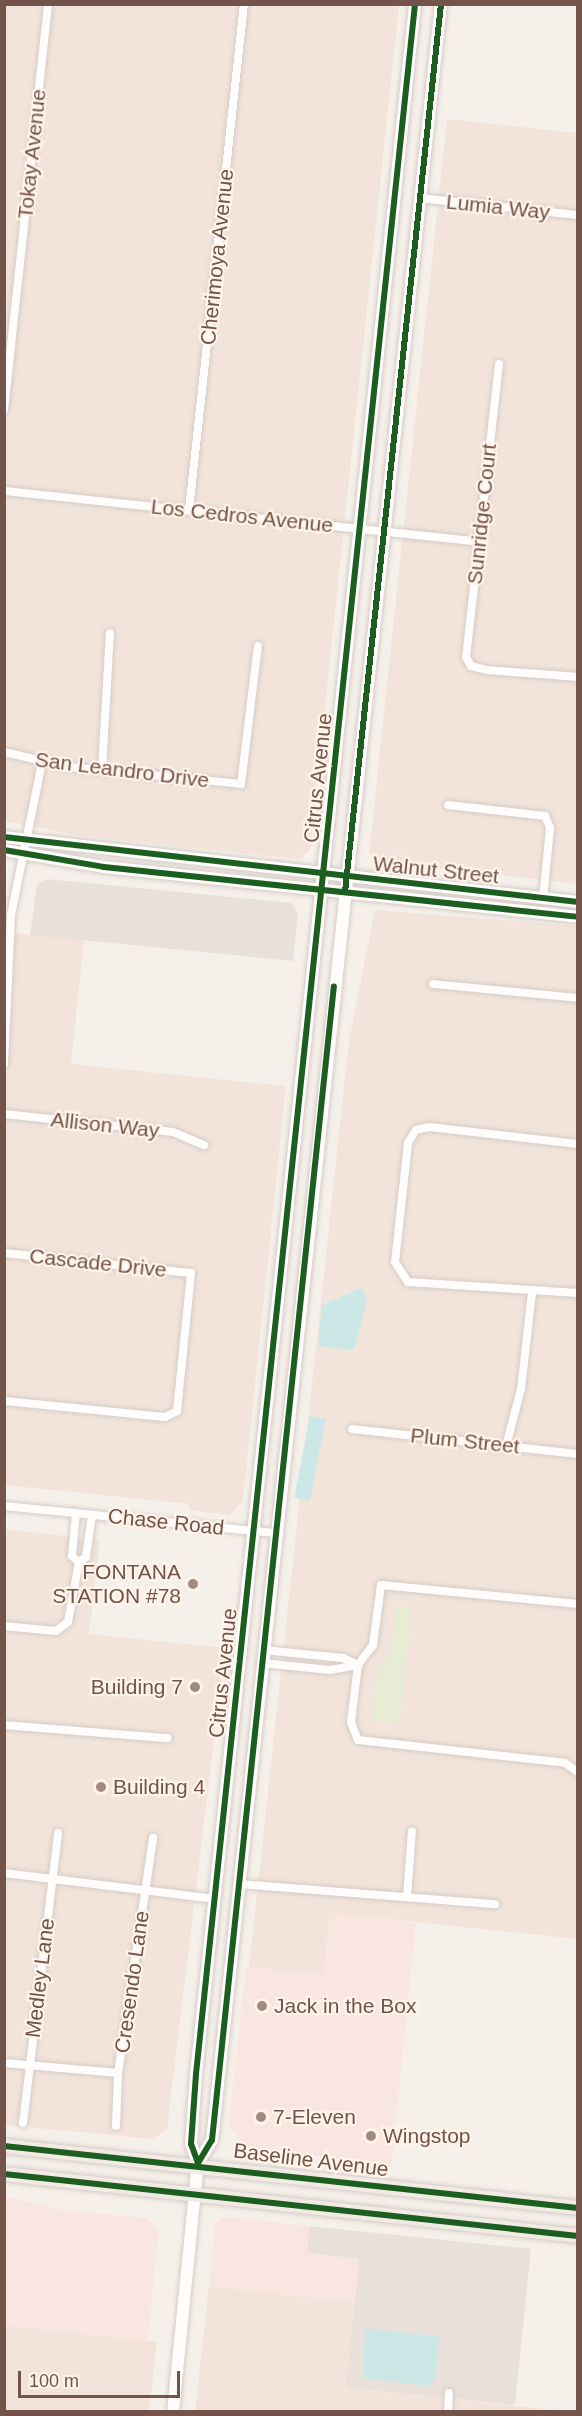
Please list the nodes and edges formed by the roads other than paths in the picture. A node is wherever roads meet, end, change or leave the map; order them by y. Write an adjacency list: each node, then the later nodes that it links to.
1 (48, 4): 8 (street, Tokay Avenue)
2 (244, 4): 10 (street, Cherimoya Avenue)
3 (415, 4): 11 (main road, Citrus Avenue)
4 (441, 4): 5 (main road, Citrus Avenue)
5 (419, 198): 6 (street, Lumia Way); 12 (main road, Citrus Avenue)
6 (578, 215)
7 (498, 364): 13 (street, Sunridge Court)
8 (4, 411)
9 (4, 491): 10 (street, Los Cedros Avenue)
10 (189, 510): 11 (street, Los Cedros Avenue)
11 (363, 529): 12 (street, Los Cedros Avenue); 24 (main road, Citrus Avenue)
12 (382, 531): 13 (street, Los Cedros Avenue); 25 (main road, Citrus Avenue)
13 (480, 542): 16 (street, Sunridge Court)
14 (110, 633): 19 (street)
15 (258, 646): 19 (street, San Leandro Drive)
16 (578, 677)
17 (4, 752): 18 (street, San Leandro Drive)
18 (42, 762): 19 (street, San Leandro Drive); 22 (street)
19 (102, 770)
20 (448, 805): 28 (street)
21 (4, 837): 22 (main road, Walnut Street)
22 (23, 849): 23 (main road, Walnut Street); 24 (main road, Walnut Street); 26 (main road, Walnut Street); 33 (street)
23 (4, 850)
24 (323, 876): 25 (main road, Walnut Street); 26 (main road, Citrus Avenue)
25 (346, 878): 27 (main road, Citrus Avenue); 28 (main road, Walnut Street)
26 (322, 890): 27 (main road, Walnut Street); 47 (main road, Citrus Avenue)
27 (345, 892): 30 (main road, Walnut Street); 48 (main road, Citrus Avenue)
28 (543, 898): 29 (main road, Walnut Street)
29 (578, 902)
30 (578, 917)
31 (433, 984): 32 (street)
32 (578, 998)
33 (4, 1064)
34 (4, 1114): 36 (street, Allison Way)
35 (578, 1144): 38 (street)
36 (204, 1145)
37 (5, 1257): 40 (street, Cascade Drive)
38 (532, 1293): 39 (street); 42 (street)
39 (578, 1293)
40 (4, 1401)
41 (352, 1429): 42 (street, Plum Street)
42 (506, 1446): 43 (street, Plum Street)
43 (578, 1454)
44 (4, 1506): 45 (street, Chase Road)
45 (76, 1513): 46 (street, Chase Road); 49 (street, Chase Road)
46 (92, 1515): 47 (street, Chase Road); 49 (street, Chase Road)
47 (254, 1531): 48 (street, Chase Road); 65 (main road, Citrus Avenue)
48 (275, 1533): 52 (main road, Citrus Avenue)
49 (78, 1566): 51 (street, Chase Road)
50 (578, 1604): 53 (street)
51 (4, 1626)
52 (263, 1656): 53 (street); 53 (street); 62 (main road, Citrus Avenue)
53 (358, 1665): 56 (street)
54 (4, 1725): 55 (street)
55 (167, 1738)
56 (578, 1772)
57 (412, 1831): 64 (street)
58 (58, 1833): 61 (street, Medley Lane)
59 (153, 1838): 63 (street, Cresendo Lane)
60 (4, 1873): 61 (street)
61 (52, 1879): 63 (street); 68 (street, Medley Lane)
62 (239, 1884): 64 (street); 73 (main road, Citrus Avenue)
63 (145, 1890): 65 (street); 69 (street, Cresendo Lane)
64 (407, 1897): 66 (street)
65 (215, 1899): 73 (main road, Citrus Avenue)
66 (495, 1904)
67 (4, 2063): 68 (street)
68 (28, 2066): 69 (street); 70 (street, Medley Lane)
69 (118, 2073): 71 (street, Cresendo Lane)
70 (23, 2123)
71 (116, 2126)
72 (4, 2146): 73 (main road, Baseline Avenue)
73 (198, 2163): 75 (main road, Citrus Avenue); 76 (main road, Baseline Avenue)
74 (4, 2175): 75 (main road)
75 (194, 2196): 77 (main road); 79 (main road, Citrus Avenue)
76 (578, 2208)
77 (578, 2236)
78 (449, 2393): 80 (street)
79 (173, 2412)
80 (448, 2412)

